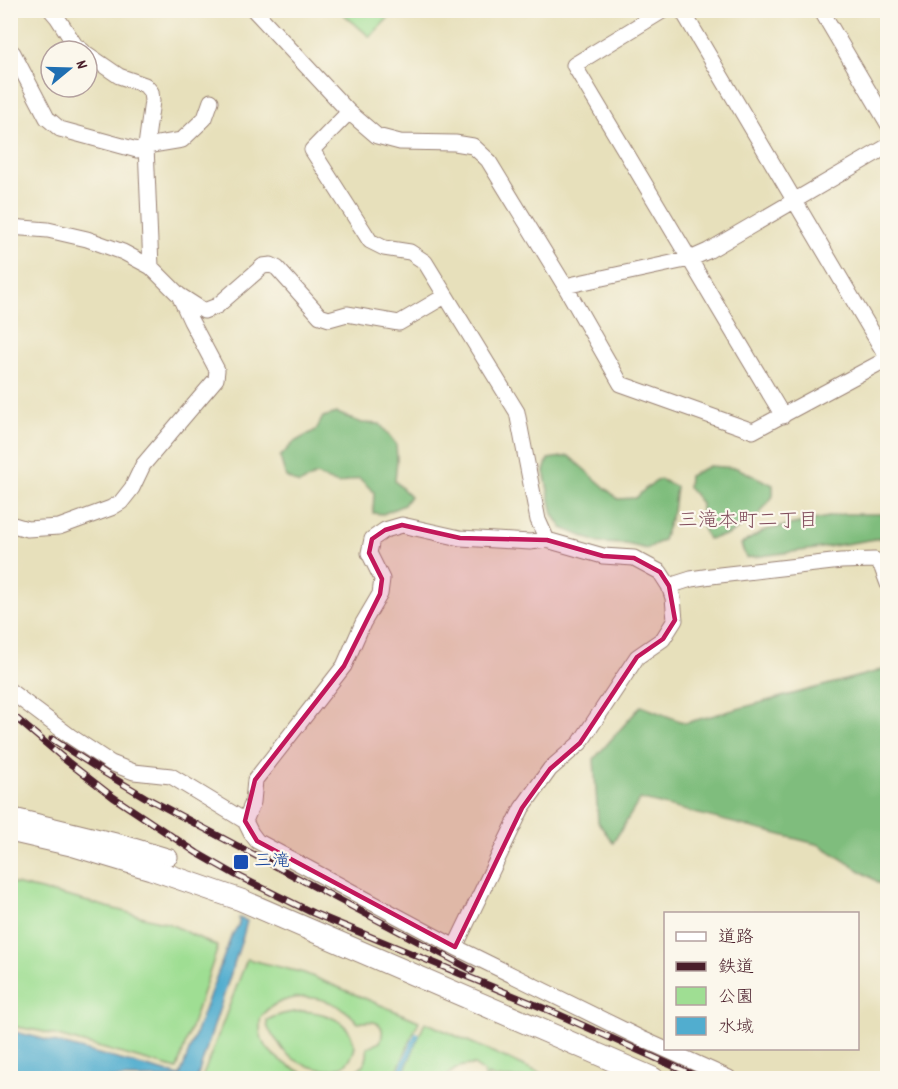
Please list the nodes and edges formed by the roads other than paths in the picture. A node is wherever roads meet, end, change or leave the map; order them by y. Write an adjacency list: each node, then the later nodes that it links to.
1 (51, 10): 6 (street)
2 (254, 10): 10 (street)
3 (664, 10): 16 (street)
4 (682, 10): 14 (street)
5 (821, 10): 11 (street)
6 (71, 39)
7 (10, 52): 12 (street)
8 (99, 62): 12 (street)
9 (211, 101): 12 (street)
10 (349, 112): 18 (street); 20 (street)
11 (888, 124)
12 (146, 146): 17 (street)
13 (888, 146): 14 (street)
14 (794, 201): 16 (street); 21 (street)
15 (10, 227): 17 (street)
16 (690, 259): 18 (street); 22 (street)
17 (151, 267): 19 (street)
18 (565, 285): 22 (street)
19 (179, 295): 20 (street); 23 (street)
20 (445, 296): 24 (street)
21 (887, 359): 22 (street)
22 (783, 416)
23 (10, 524)
24 (547, 540): 26 (street); 29 (street)
25 (888, 584): 26 (street)
26 (669, 586): 32 (street)
27 (10, 691): 29 (street)
28 (10, 815): 31 (street)
29 (245, 820): 32 (street)
30 (10, 831): 35 (street)
31 (170, 857)
32 (455, 947): 33 (street)
33 (664, 1049)
34 (667, 1050): 36 (street)
35 (653, 1078)
36 (729, 1078)

